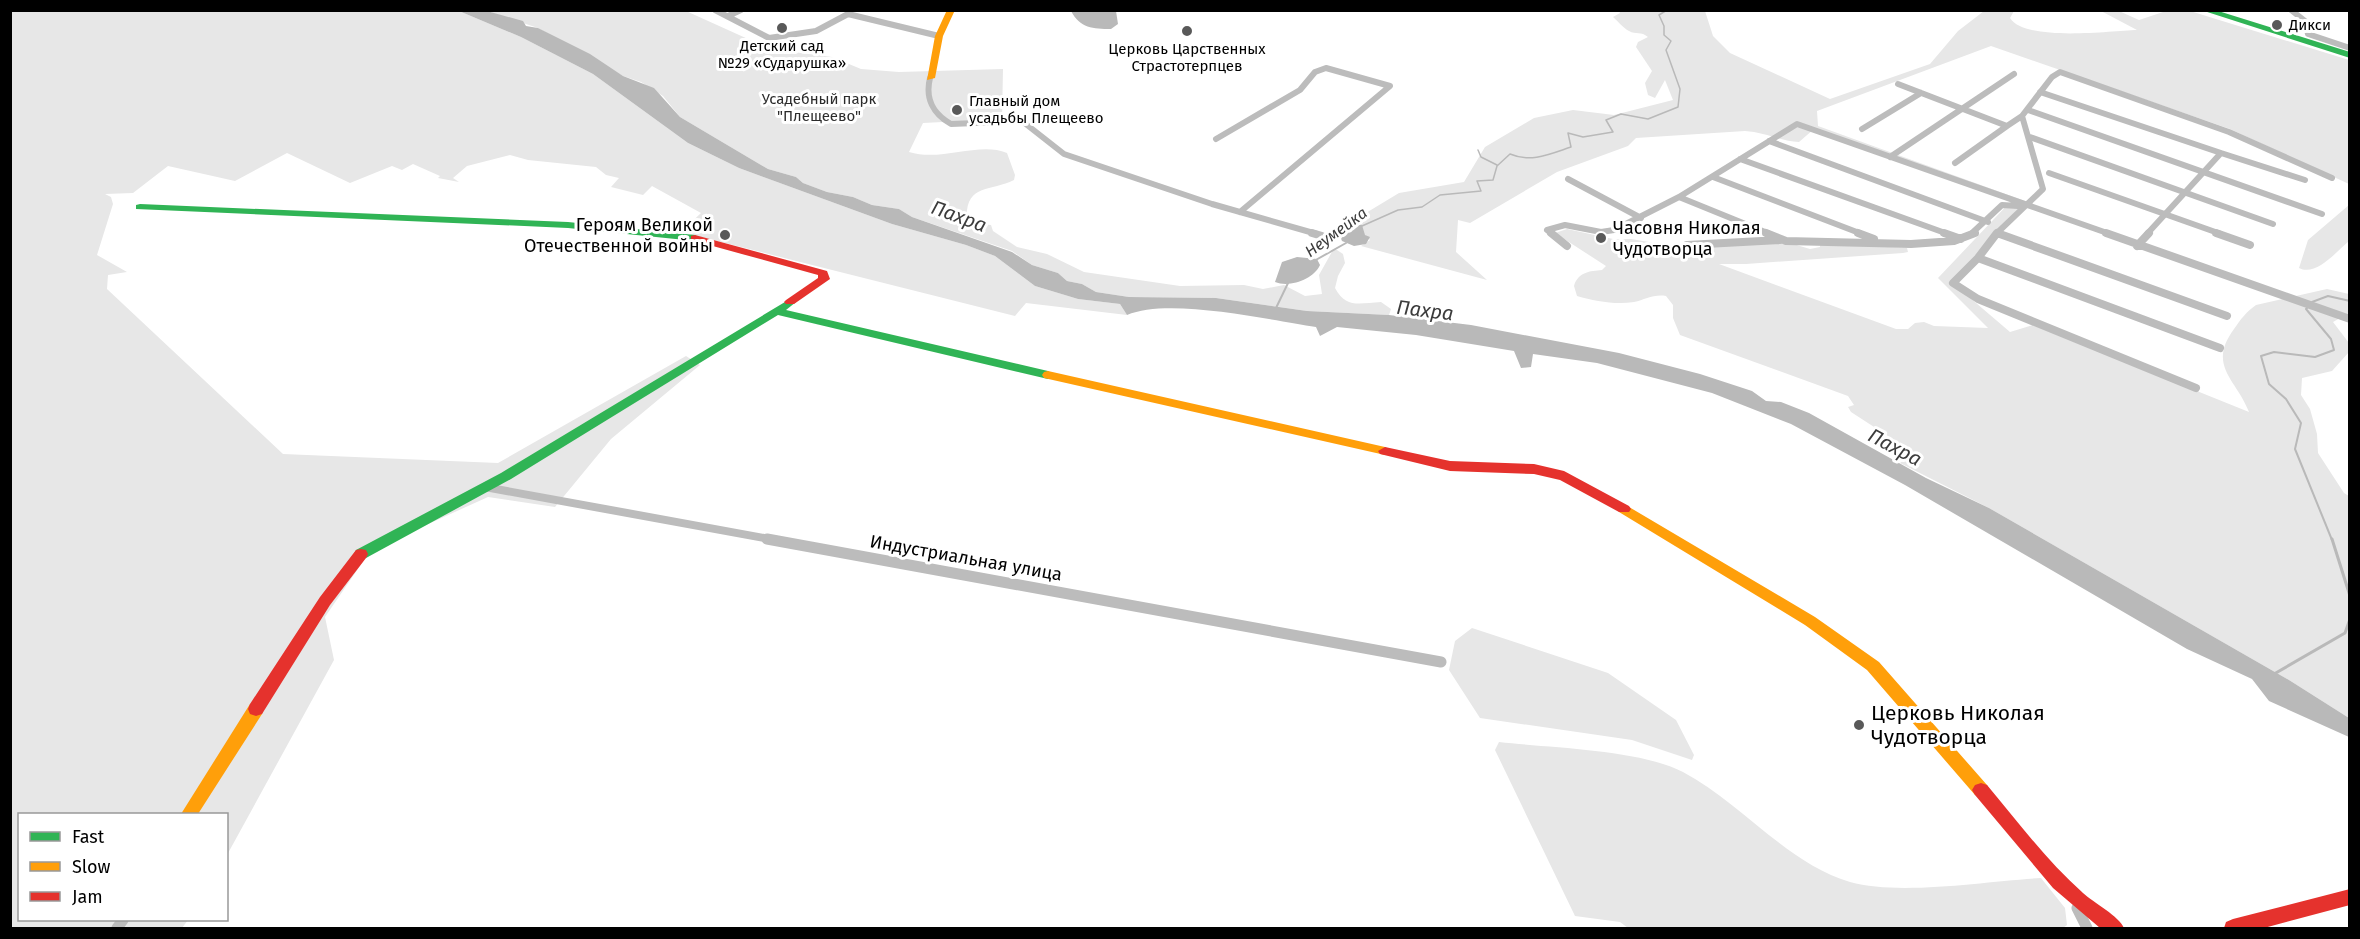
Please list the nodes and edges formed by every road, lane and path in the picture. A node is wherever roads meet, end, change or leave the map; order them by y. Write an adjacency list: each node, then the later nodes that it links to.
1 (715, 10): 6 (street)
2 (741, 10): 6 (street)
3 (951, 10): 7 (street)
4 (2205, 10): 9 (street)
5 (2291, 10): 8 (street)
6 (728, 16): 7 (street)
7 (939, 36): 11 (street)
8 (2349, 48)
9 (2349, 55)
10 (2014, 74): 15 (street)
11 (930, 78): 36 (street)
12 (1898, 84): 14 (street)
13 (2040, 92): 16 (street); 22 (street); 29 (street)
14 (1921, 93): 15 (street); 18 (street)
15 (1959, 109): 17 (street); 23 (street)
16 (2025, 113): 17 (street); 19 (street); 26 (street)
17 (2007, 126): 25 (street)
18 (1862, 129)
19 (2030, 137): 32 (street); 34 (street)
20 (1216, 139): 36 (street)
21 (1768, 141): 23 (street); 24 (street); 40 (street)
22 (2221, 153): 26 (street); 31 (street)
23 (1890, 157): 34 (street)
24 (1740, 159): 28 (street); 45 (street)
25 (1955, 163)
26 (2204, 172): 32 (street); 38 (street)
27 (2049, 173): 37 (street)
28 (1713, 177): 33 (street); 46 (street)
29 (2332, 178)
30 (1568, 179): 39 (street)
31 (2305, 180)
32 (2186, 192): 37 (street); 41 (street)
33 (1679, 197): 39 (street); 44 (street)
34 (2026, 206): 40 (street); 42 (street); 50 (street)
35 (140, 207): 52 (street)
36 (1240, 212): 43 (street)
37 (2166, 214): 48 (street); 50 (street)
38 (2322, 214)
39 (1641, 218): 49 (street)
40 (1988, 222): 45 (street)
41 (2273, 224)
42 (1997, 233): 51 (street); 53 (street)
43 (1322, 236)
44 (1782, 239): 46 (street); 47 (street)
45 (1961, 239): 46 (street)
46 (1882, 242)
47 (1687, 245)
48 (2250, 245)
49 (1567, 246)
50 (2137, 246): 54 (street)
51 (1978, 258): 55 (street); 56 (street)
52 (777, 311): 57 (street); 60 (street)
53 (2227, 316)
54 (2349, 319)
55 (2220, 348)
56 (2196, 388)
57 (484, 488): 58 (street, Индустриальная улица); 59 (street)
58 (1441, 662)
59 (190, 813)
60 (2064, 888): 62 (street); 63 (street)
61 (2349, 897): 64 (street)
62 (2087, 928)
63 (2115, 928)
64 (2233, 928)

